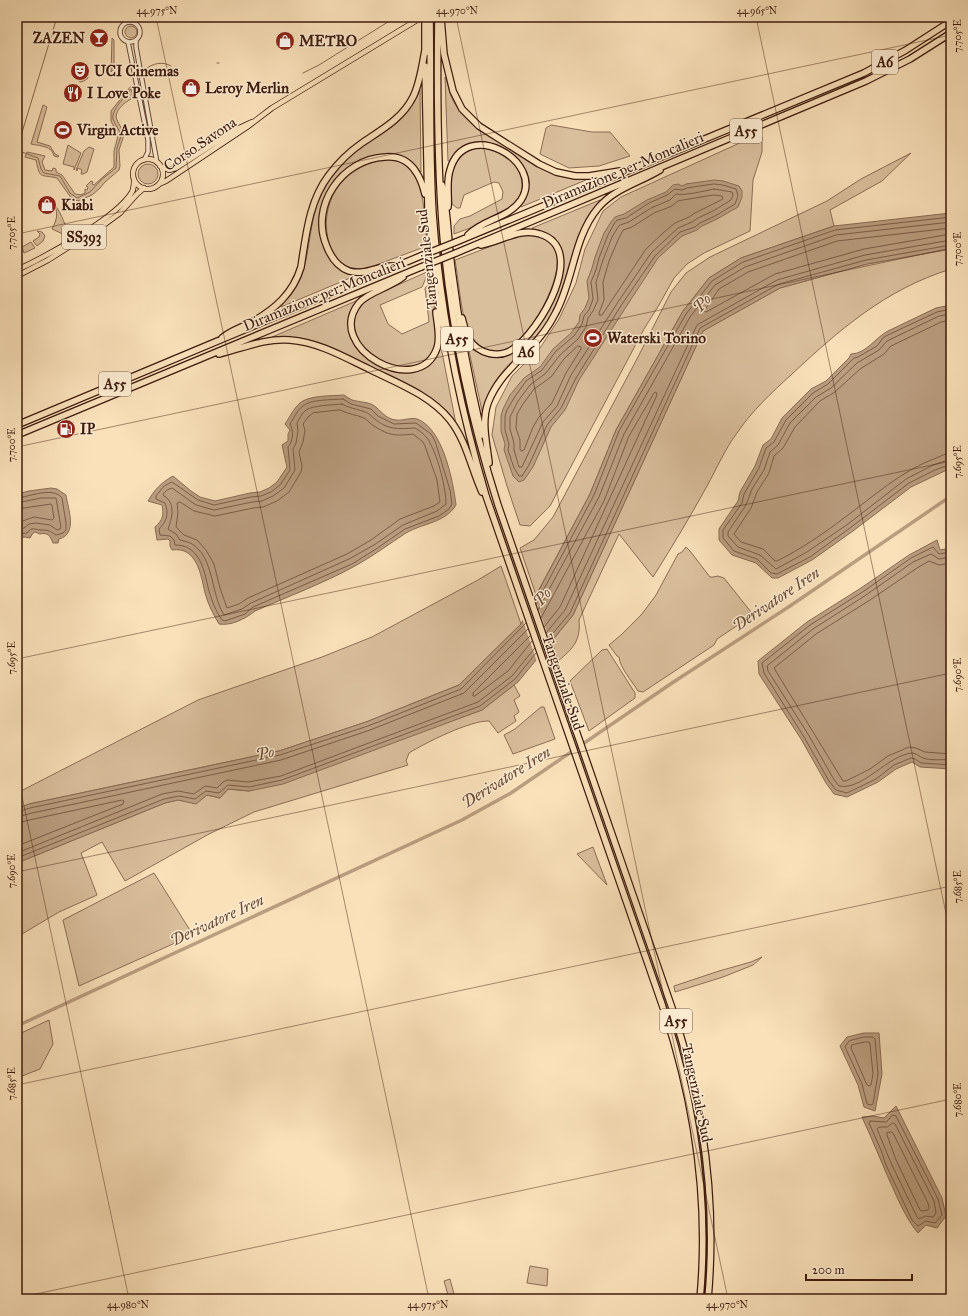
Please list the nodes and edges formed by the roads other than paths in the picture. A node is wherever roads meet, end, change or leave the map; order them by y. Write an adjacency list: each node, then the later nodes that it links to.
1 (130, 17): 7 (street)
2 (422, 17): 14 (main road, Corso Savona / SS393)
3 (425, 17): 11 (highway)
4 (430, 17): 34 (highway, Tangenziale Sud / A55)
5 (439, 17): 18 (highway, Tangenziale Sud / A55); 19 (highway)
6 (951, 21): 12 (highway, A6)
7 (132, 22): 9 (street); 10 (street)
8 (951, 33): 13 (highway, A6)
9 (136, 40): 10 (street); 17 (street)
10 (128, 42): 15 (street)
11 (425, 50): 23 (highway); 33 (highway)
12 (814, 94): 19 (highway, Diramazione per Moncalieri / A55)
13 (816, 101): 16 (highway, Diramazione per Moncalieri / A55)
14 (253, 122): 17 (main road, Corso Savona / SS393); 21 (main road, Corso Savona / SS393)
15 (144, 160): 17 (main road, Corso Savona / SS393); 20 (main road, Corso Savona / SS393)
16 (676, 160): 26 (highway, Diramazione per Moncalieri / A55); 38 (highway, A6)
17 (158, 164): 21 (main road, Corso Savona)
18 (439, 168): 24 (highway, A55); 39 (highway, Tangenziale Sud / A55)
19 (628, 170): 25 (highway, Diramazione per Moncalieri / A55)
20 (134, 180): 22 (main road); 28 (main road, Corso Savona / SS393)
21 (158, 184): 22 (main road, Corso Savona / SS393)
22 (144, 188): 30 (main road, Corso Savona / SS393)
23 (428, 210): 27 (highway); 31 (highway)
24 (447, 221): 25 (highway); 32 (highway, A55)
25 (466, 237): 27 (highway, Diramazione per Moncalieri / A55, bridge)
26 (473, 246): 29 (highway, Diramazione per Moncalieri / A55, bridge); 32 (highway)
27 (396, 266): 33 (highway, Diramazione per Moncalieri / A55)
28 (17, 270)
29 (409, 272): 31 (highway); 35 (highway, Diramazione per Moncalieri / A55)
30 (17, 276)
31 (436, 294): 34 (highway)
32 (455, 297): 38 (highway)
33 (214, 344): 36 (highway, Diramazione per Moncalieri / A55)
34 (451, 353): 40 (highway, Tangenziale Sud / A55)
35 (207, 356): 37 (highway, Diramazione per Moncalieri / A55); 40 (highway)
36 (17, 425)
37 (17, 435)
38 (490, 463): 39 (highway, A6)
39 (498, 506): 42 (highway, Tangenziale Sud / A55)
40 (491, 510): 41 (highway, Tangenziale Sud / A55)
41 (700, 1299)
42 (708, 1299)

